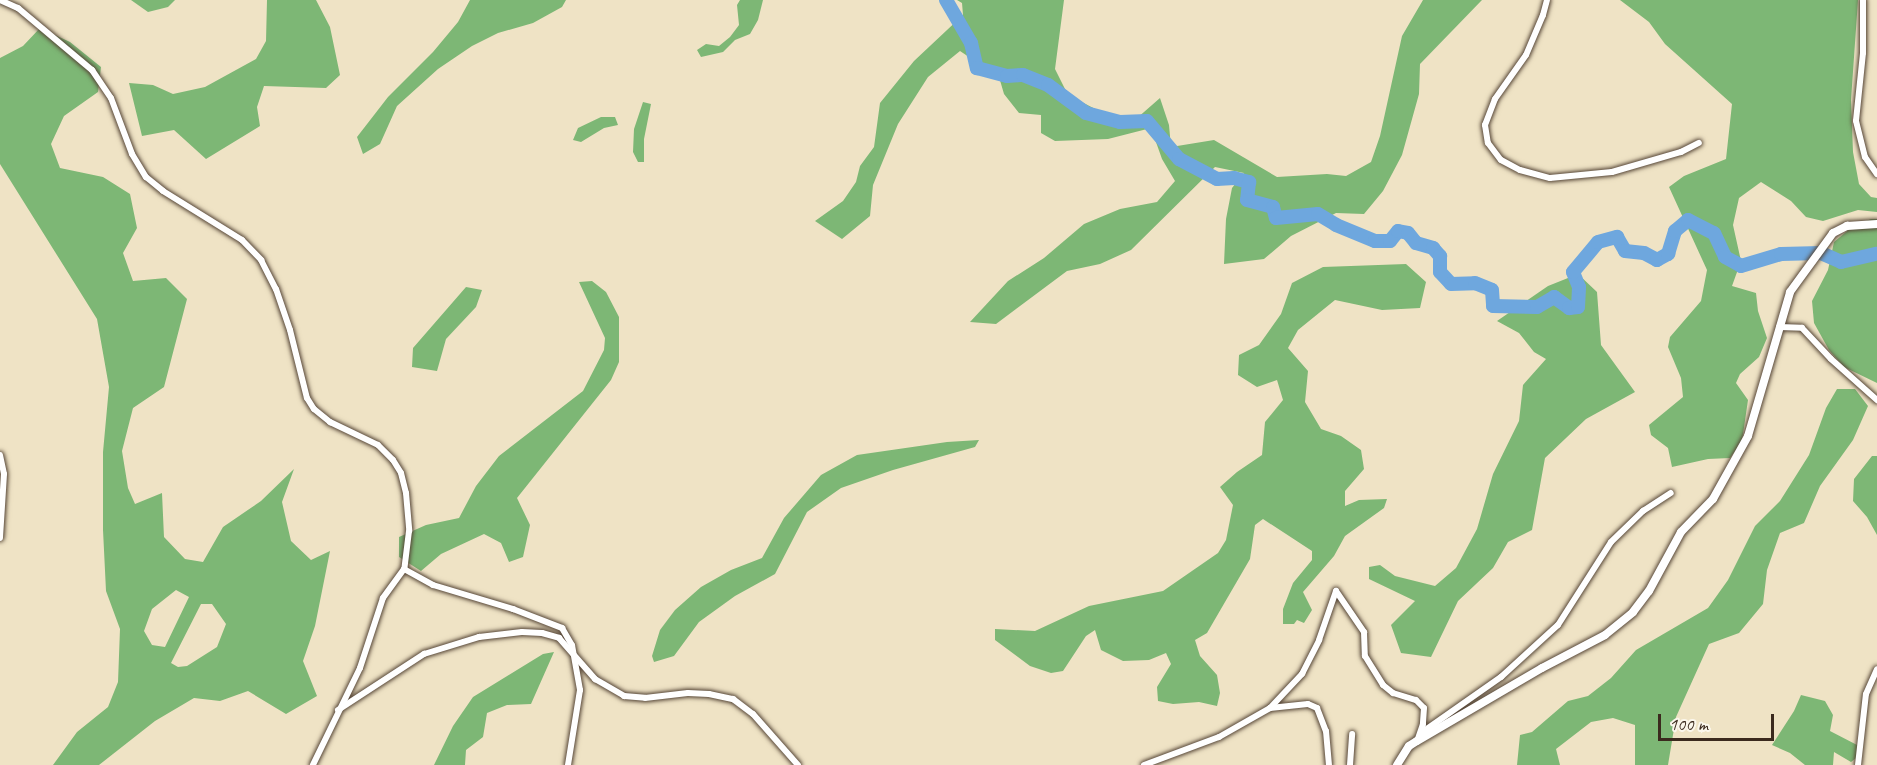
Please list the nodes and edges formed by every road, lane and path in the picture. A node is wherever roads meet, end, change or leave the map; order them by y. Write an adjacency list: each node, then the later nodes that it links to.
1 (0, 0): 12 (street)
2 (1546, 0): 4 (street)
3 (1863, 0): 5 (street)
4 (1699, 143)
5 (1877, 174)
6 (1877, 224): 7 (street)
7 (1779, 327): 8 (street); 19 (street)
8 (1877, 400)
9 (0, 455): 11 (street)
10 (1671, 493): 17 (street)
11 (0, 538)
12 (404, 569): 13 (street); 16 (street)
13 (574, 656): 16 (street); 21 (street); 22 (street)
14 (1877, 669): 27 (street)
15 (1270, 708): 17 (street); 23 (street); 24 (street)
16 (338, 711): 20 (street)
17 (1421, 733): 19 (street)
18 (1352, 734): 25 (street)
19 (1417, 741): 26 (street)
20 (314, 765)
21 (568, 765)
22 (798, 765)
23 (1144, 765)
24 (1329, 765)
25 (1350, 765)
26 (1397, 765)
27 (1858, 765)

